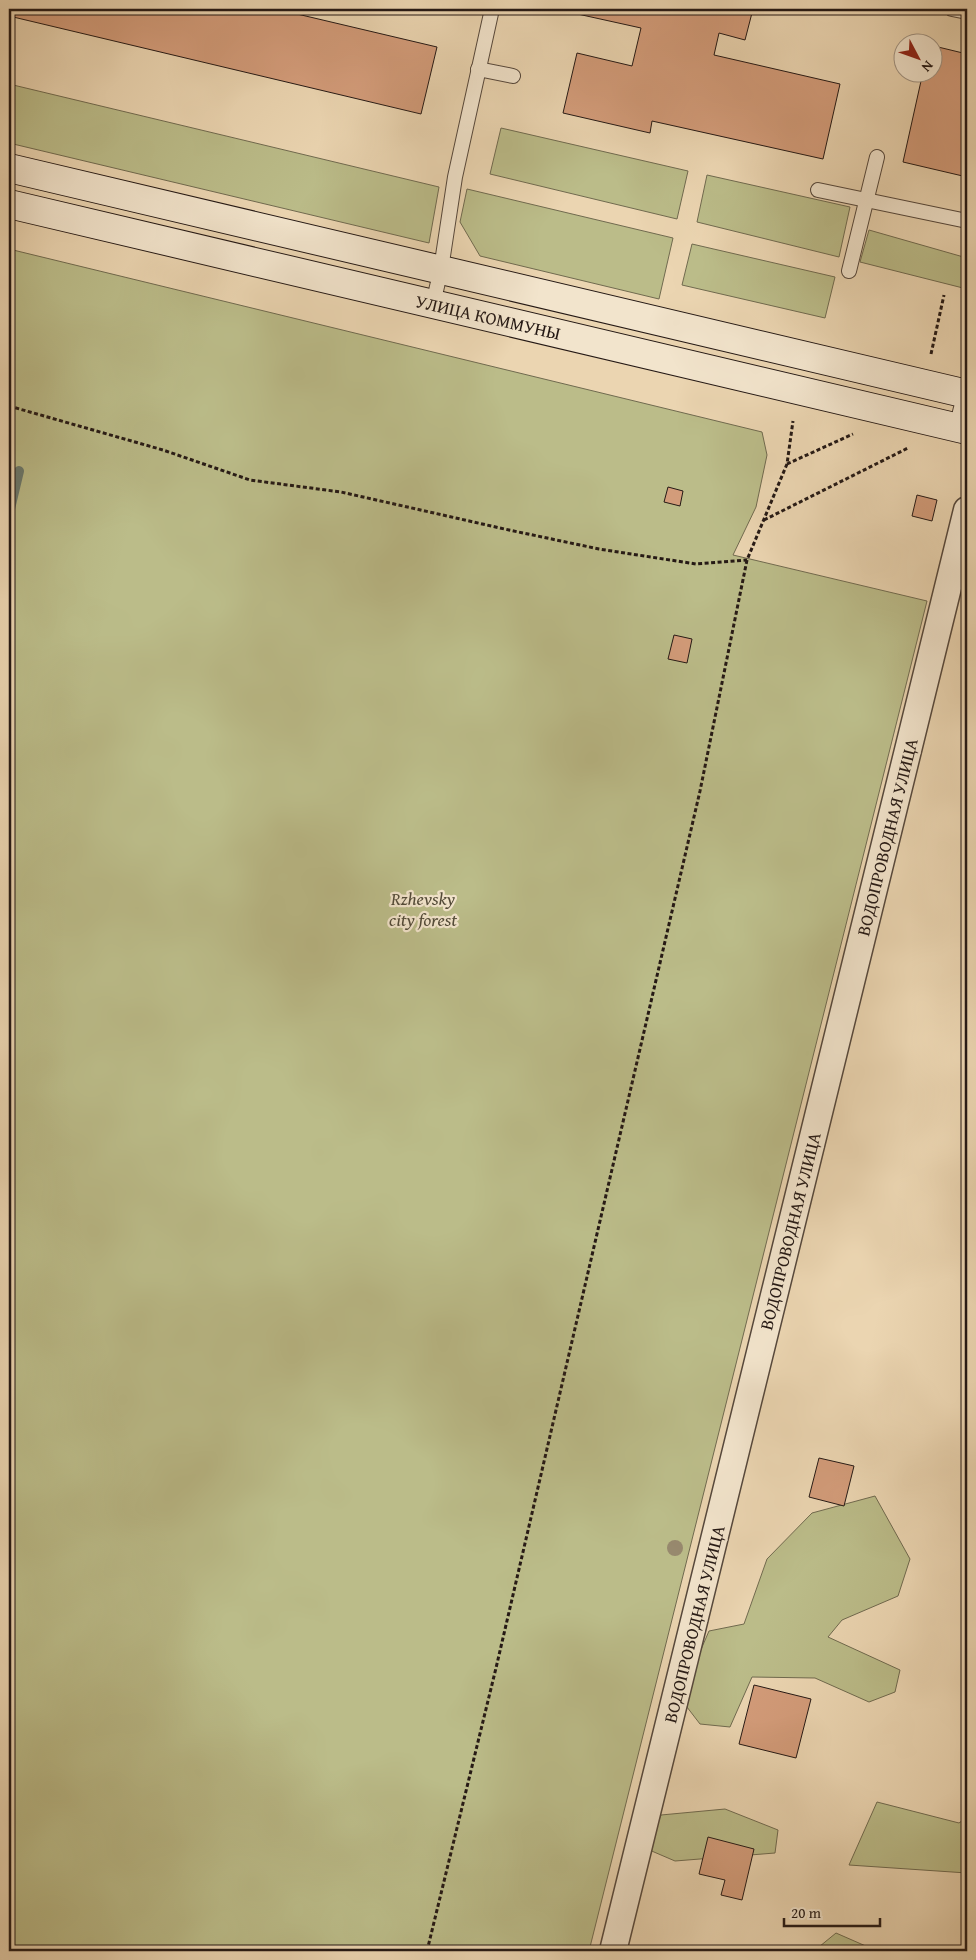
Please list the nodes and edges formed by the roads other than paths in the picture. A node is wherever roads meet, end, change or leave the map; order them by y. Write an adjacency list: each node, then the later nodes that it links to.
1 (492, 9): 4 (lane)
2 (952, 9): 3 (lane)
3 (967, 12)
4 (478, 69): 5 (lane); 12 (lane)
5 (513, 76)
6 (877, 157): 9 (lane)
7 (9, 168): 12 (main road, УЛИЦА КОММУНЫ)
8 (818, 190): 9 (lane)
9 (866, 200): 11 (lane); 13 (lane)
10 (9, 204): 14 (main road, УЛИЦА КОММУНЫ)
11 (967, 221)
12 (441, 269): 14 (lane); 15 (main road, УЛИЦА КОММУНЫ)
13 (849, 271)
14 (433, 304): 16 (main road, УЛИЦА КОММУНЫ)
15 (966, 390): 16 (lane)
16 (962, 429)
17 (967, 510): 18 (street, ВОДОПРОВОДНАЯ УЛИЦА)
18 (614, 1951)

